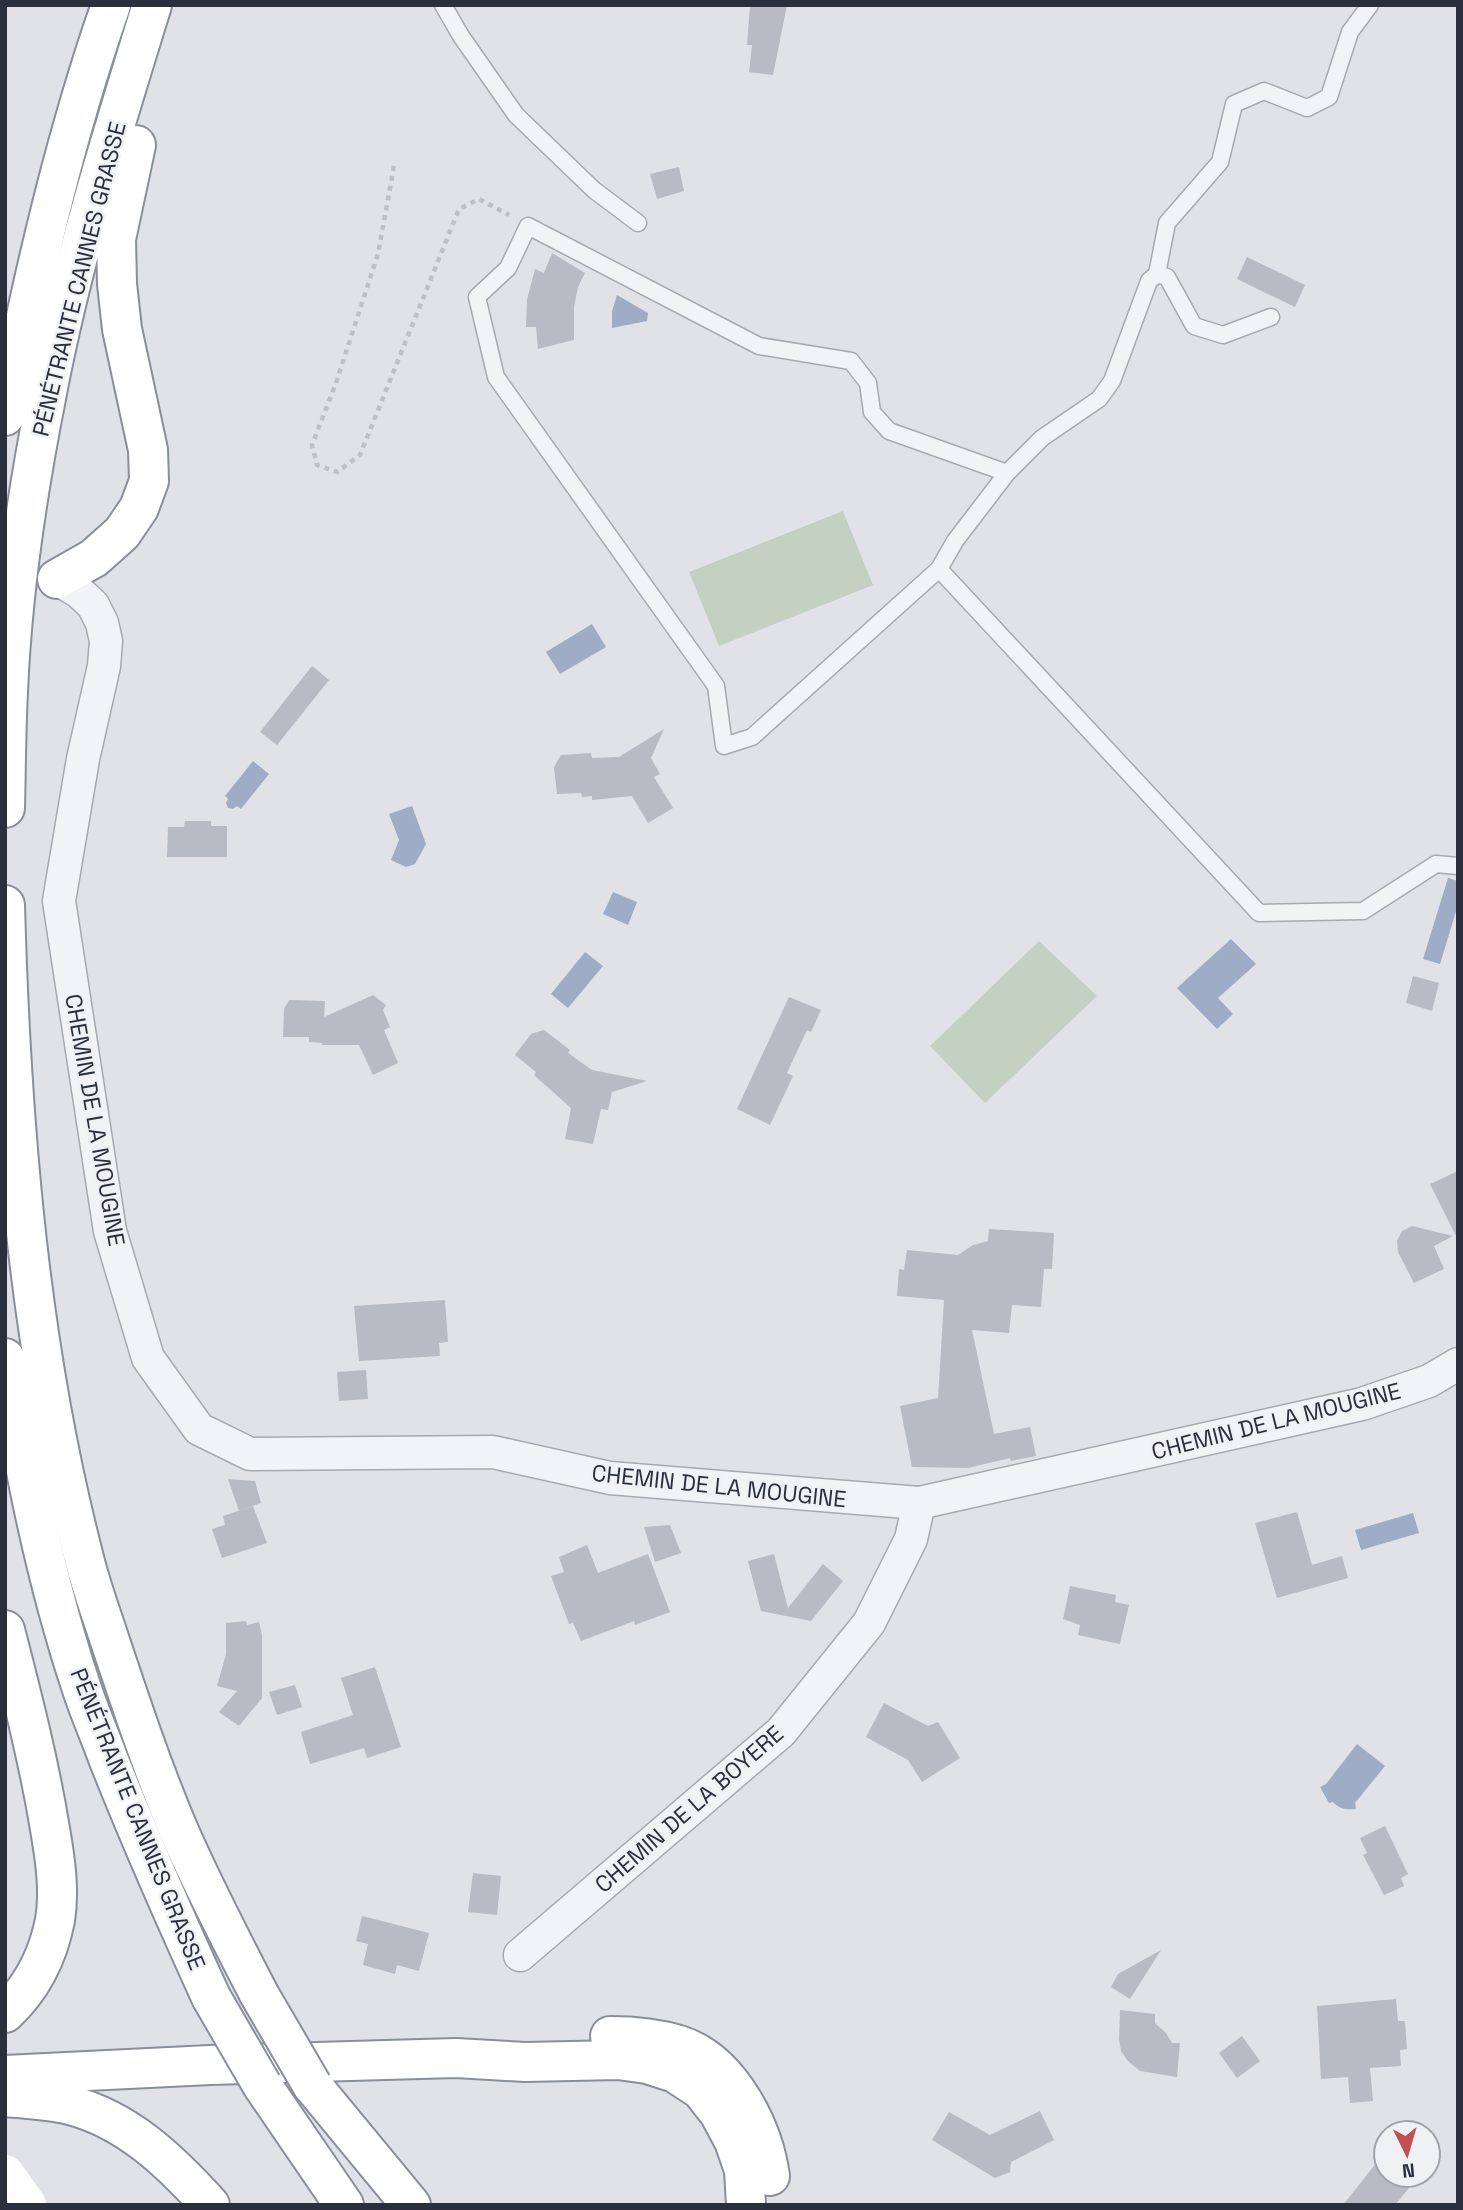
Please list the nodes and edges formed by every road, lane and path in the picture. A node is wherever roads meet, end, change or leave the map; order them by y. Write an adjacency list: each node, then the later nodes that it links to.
1 (111, 5): 11 (main road, PÉNÉTRANTE CANNES GRASSE)
2 (152, 5): 15 (main road, PÉNÉTRANTE CANNES GRASSE)
3 (176, 5): 14 (main road)
4 (443, 5): 7 (lane)
5 (1370, 5): 9 (lane)
6 (394, 166): 8 (path)
7 (638, 223)
8 (528, 226): 12 (lane); 13 (lane)
9 (1157, 274): 10 (lane); 12 (lane)
10 (1271, 317)
11 (5, 416)
12 (1007, 473): 13 (lane)
13 (939, 569): 16 (lane)
14 (57, 579): 20 (street, CHEMIN DE LA MOUGINE)
15 (5, 808)
16 (1458, 866)
17 (5, 905): 26 (main road, PÉNÉTRANTE CANNES GRASSE, bridge)
18 (5, 1358): 31 (main road, PÉNÉTRANTE CANNES GRASSE, bridge)
19 (1458, 1364): 20 (street, CHEMIN DE LA MOUGINE)
20 (919, 1503): 22 (street, CHEMIN DE LA BOYERE)
21 (5, 1630): 23 (main road)
22 (520, 1955)
23 (5, 2013)
24 (456, 2058): 25 (main road); 34 (main road); 35 (main road)
25 (5, 2075)
26 (312, 2085): 32 (main road, PÉNÉTRANTE CANNES GRASSE); 33 (main road)
27 (5, 2097): 30 (main road)
28 (5, 2174): 29 (main road)
29 (27, 2205)
30 (210, 2205)
31 (344, 2205)
32 (392, 2205)
33 (411, 2205)
34 (746, 2205)
35 (769, 2205)

